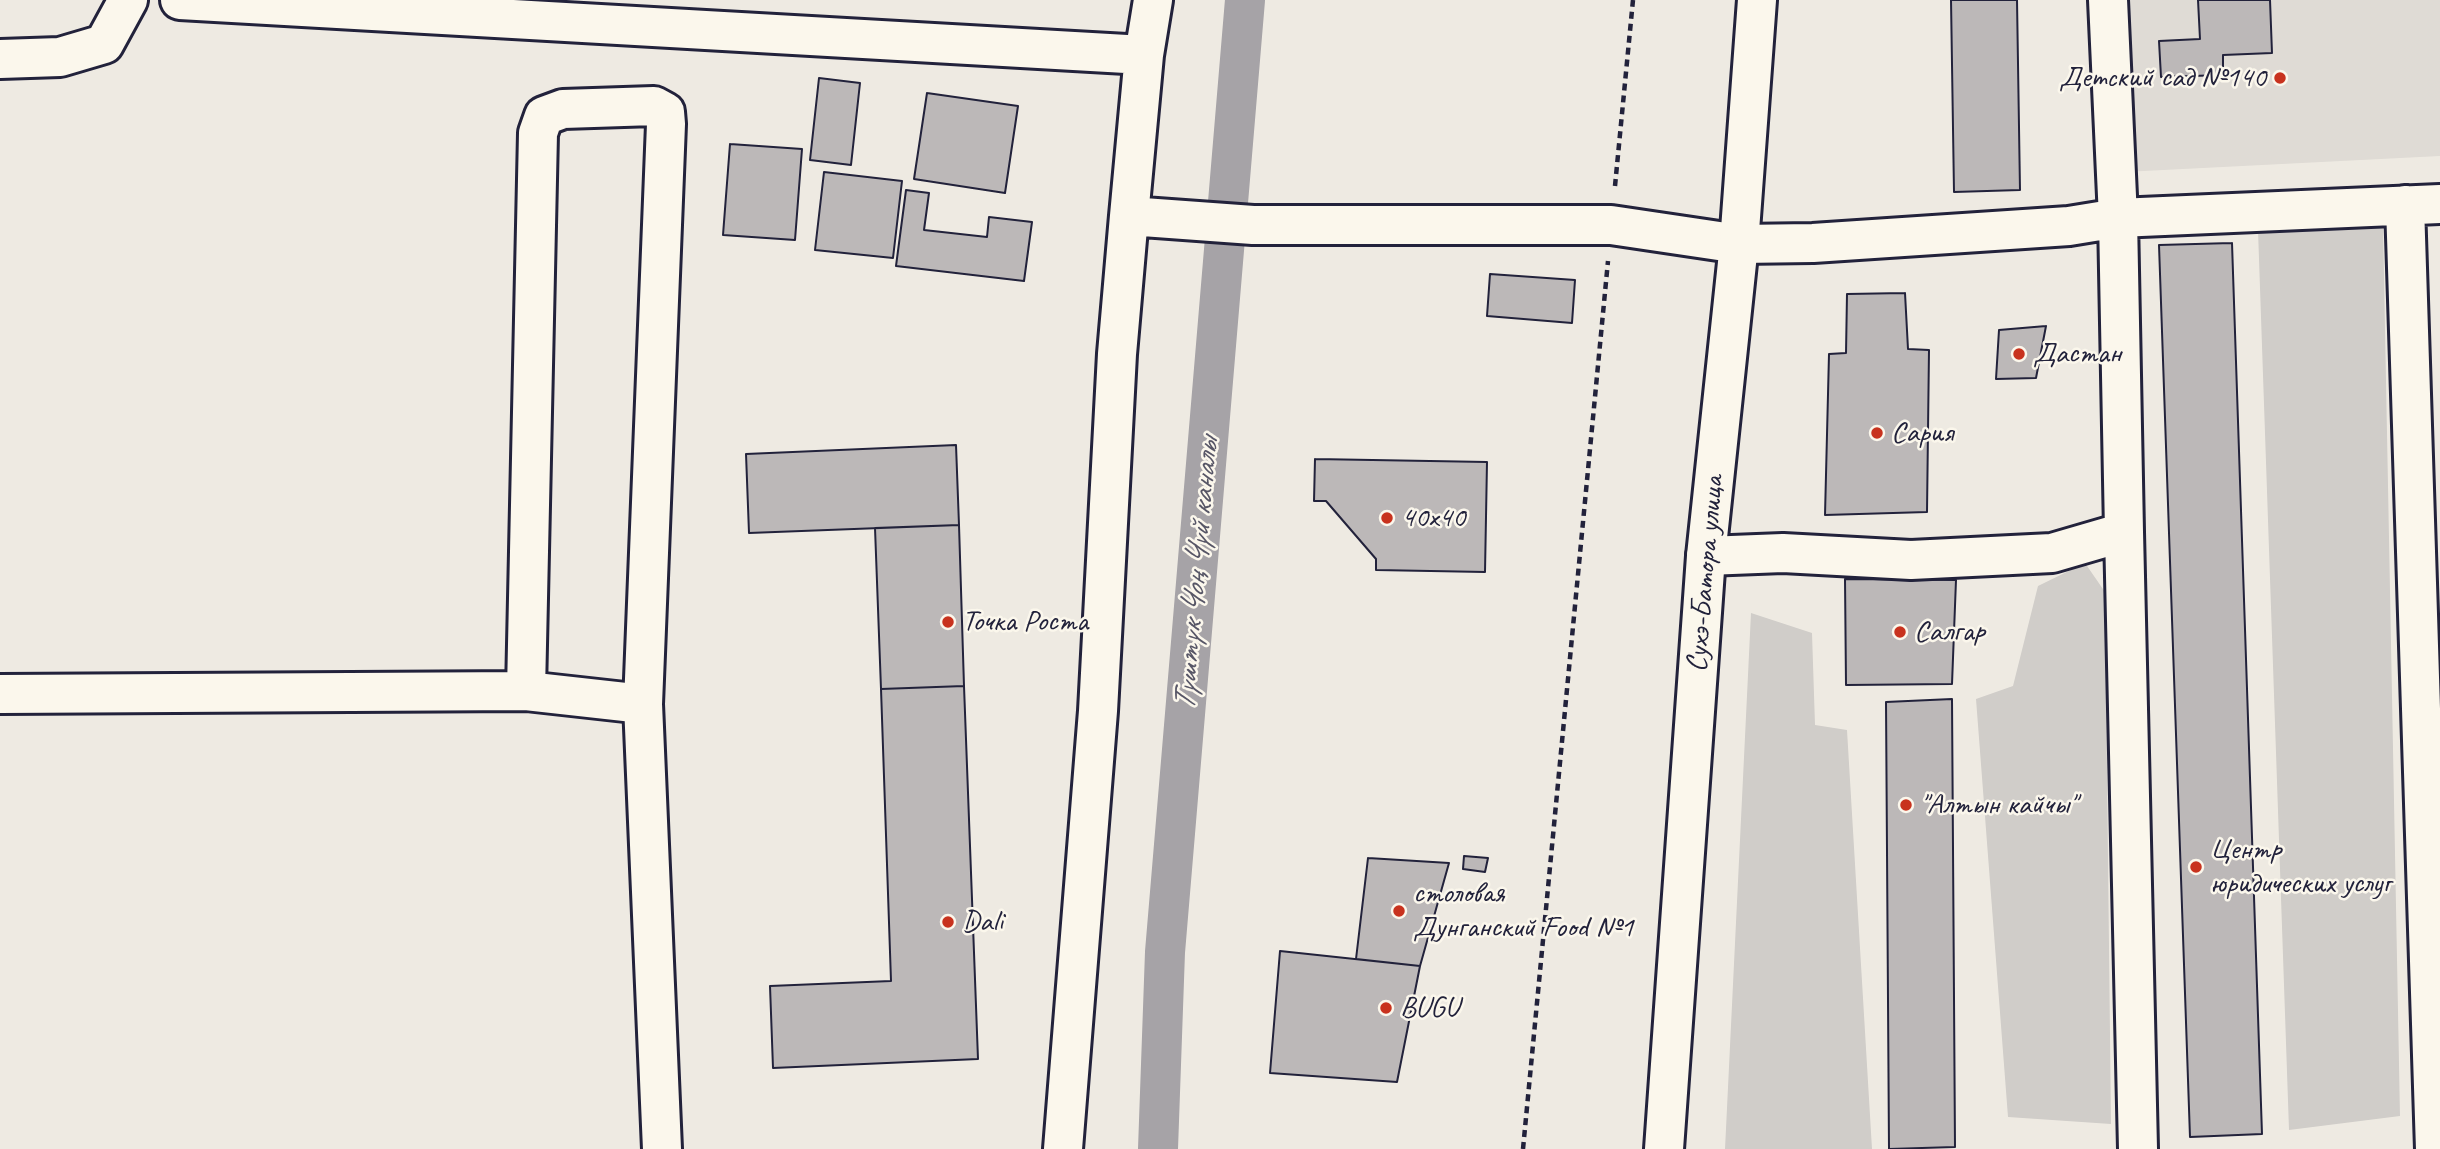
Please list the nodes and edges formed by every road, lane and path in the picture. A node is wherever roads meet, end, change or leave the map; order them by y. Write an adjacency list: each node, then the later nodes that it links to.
1 (128, 0): 8 (main road)
2 (180, 0): 7 (main road)
3 (1153, 0): 7 (main road)
4 (1633, 0): 12 (path)
5 (1757, 0): 13 (main road, Сухэ-Батора улица)
6 (2108, 0): 11 (main road)
7 (1144, 55): 10 (main road)
8 (0, 59)
9 (2422, 205): 11 (main road); 24 (main road)
10 (1129, 215): 12 (main road); 20 (main road)
11 (2118, 218): 13 (main road); 14 (main road)
12 (1611, 225): 13 (main road); 21 (path)
13 (1739, 244): 15 (main road, Сухэ-Батора улица)
14 (2124, 533): 15 (main road); 23 (main road)
15 (1706, 556): 22 (main road, Сухэ-Батора улица)
16 (526, 691): 17 (main road); 18 (main road); 18 (main road)
17 (0, 694)
18 (643, 704): 19 (main road)
19 (662, 1149)
20 (1063, 1149)
21 (1523, 1149)
22 (1664, 1149)
23 (2137, 1149)
24 (2435, 1149)

